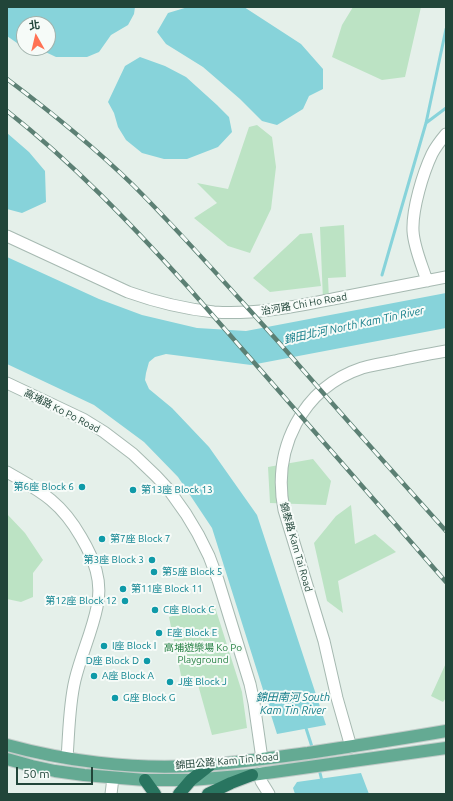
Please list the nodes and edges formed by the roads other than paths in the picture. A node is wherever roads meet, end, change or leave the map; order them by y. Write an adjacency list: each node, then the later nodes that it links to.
1 (446, 134): 4 (street)
2 (7, 236): 4 (street, 治河路 Chi Ho Road)
3 (446, 277): 4 (street, 治河路 Chi Ho Road)
4 (427, 280)
5 (446, 351): 12 (street, 錦泰路 Kam Tai Road)
6 (7, 383): 15 (street, 高埔路 Ko Po Road)
7 (7, 472): 14 (street)
8 (446, 724): 10 (main road)
9 (446, 731): 10 (main road, 錦田公路 Kam Tin Road)
10 (408, 738): 12 (main road, 錦田公路 Kam Tin Road)
11 (7, 745): 14 (main road, 錦田公路 Kam Tin Road)
12 (348, 747): 15 (main road, 錦田公路 Kam Tin Road)
13 (446, 748): 18 (main road, 錦田公路 Kam Tin Road)
14 (67, 758): 17 (main road, 錦田公路 Kam Tin Road)
15 (267, 758): 17 (main road, 錦田公路 Kam Tin Road)
16 (7, 759): 19 (main road, 錦田公路 Kam Tin Road)
17 (210, 765): 21 (highway)
18 (256, 774): 21 (main road, 錦田公路 Kam Tin Road); 25 (highway); 26 (street)
19 (113, 778): 20 (main road, 錦田公路 Kam Tin Road); 22 (street)
20 (145, 780): 21 (main road, 錦田公路 Kam Tin Road); 23 (highway)
21 (191, 780): 24 (highway)
22 (111, 794)
23 (155, 794)
24 (180, 794)
25 (208, 794)
26 (269, 794)

